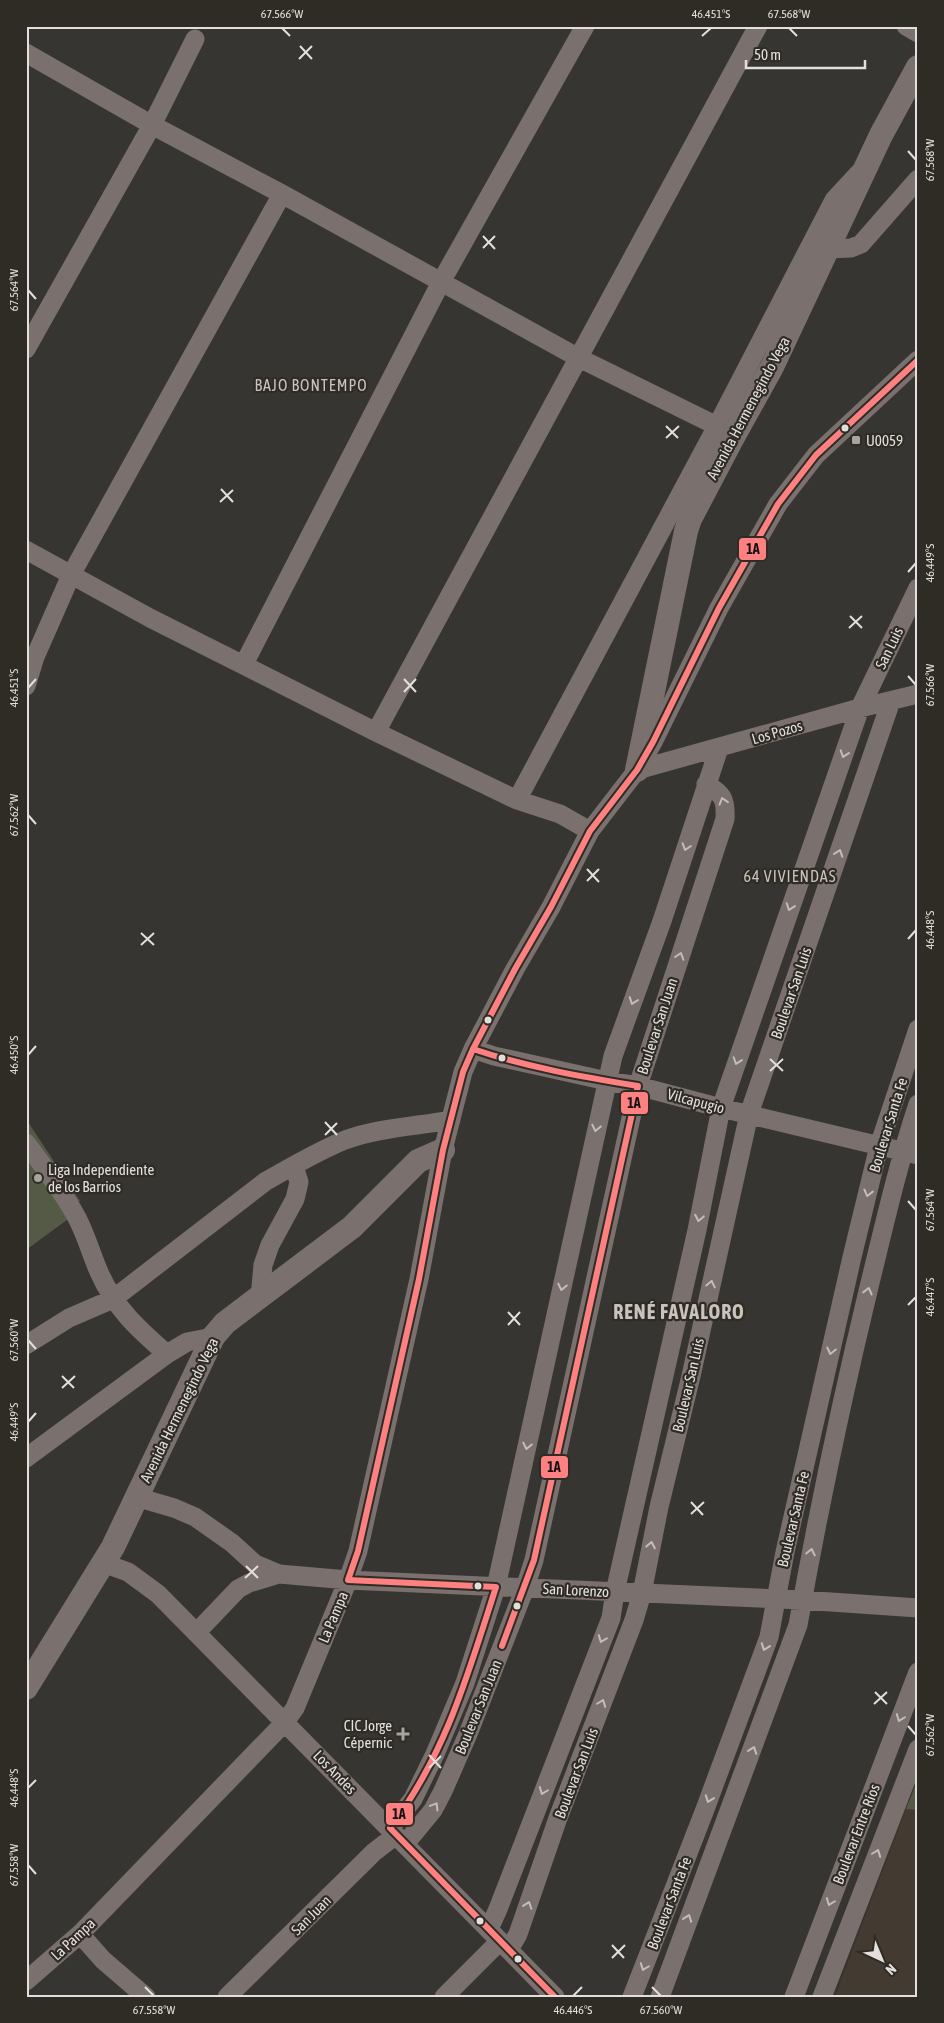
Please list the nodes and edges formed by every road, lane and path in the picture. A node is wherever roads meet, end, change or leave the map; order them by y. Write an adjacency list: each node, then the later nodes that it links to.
1 (585, 26): 13 (street)
2 (758, 26): 15 (street)
3 (906, 26): 4 (street)
4 (918, 32)
5 (195, 39): 8 (street)
6 (26, 53): 8 (street)
7 (918, 67): 9 (street, Avenida Hermenegindo Vega)
8 (152, 125): 11 (street); 14 (street)
9 (867, 165): 12 (street, Avenida Hermenegindo Vega); 17 (street)
10 (918, 179): 12 (street)
11 (282, 194): 13 (street); 19 (street)
12 (828, 249): 17 (street, Avenida Hermenegindo Vega)
13 (441, 282): 15 (street); 21 (street)
14 (26, 349)
15 (577, 357): 17 (street); 26 (street)
16 (918, 360): 28 (street, La Pampa)
17 (726, 428): 28 (street, Avenida Hermenegindo Vega); 30 (street)
18 (26, 550): 19 (street)
19 (71, 575): 21 (street); 22 (street)
20 (918, 588): 25 (street, San Luis)
21 (244, 664): 26 (street)
22 (26, 686)
23 (918, 694): 24 (street, Los Pozos)
24 (891, 701): 25 (street, Los Pozos); 38 (street, Boulevar San Luis, one-way to 24)
25 (860, 708): 27 (street, Los Pozos); 37 (street, Boulevar San Luis, one-way to 37)
26 (376, 732): 30 (street)
27 (719, 748): 28 (street, Los Pozos); 29 (street, Boulevar San Juan)
28 (637, 770): 31 (street, La Pampa)
29 (706, 784): 34 (street, Boulevar San Juan, one-way to 34); 35 (street, Boulevar San Juan, one-way to 29)
30 (517, 800): 31 (street)
31 (590, 831): 33 (street, La Pampa)
32 (918, 1029): 41 (street, Boulevar Santa Fe)
33 (473, 1050): 34 (street, Vilcapugio); 39 (street, La Pampa)
34 (607, 1081): 35 (street, Vilcapugio); 55 (street, Boulevar San Juan, one-way to 55)
35 (638, 1086): 37 (street, Vilcapugio); 56 (street, Boulevar San Juan)
36 (918, 1104): 43 (street, Boulevar Santa Fe)
37 (721, 1108): 38 (street, Vilcapugio); 57 (street, Boulevar San Luis, one-way to 57)
38 (749, 1114): 41 (street, Vilcapugio); 58 (street, Boulevar San Luis, one-way to 38)
39 (451, 1120): 42 (street, La Pampa); 44 (street)
40 (26, 1142): 46 (street)
41 (879, 1146): 43 (street, Vilcapugio); 59 (street, Boulevar Santa Fe, one-way to 59)
42 (443, 1150): 45 (street, Avenida Hermenegindo Vega); 54 (street, La Pampa)
43 (910, 1153): 60 (street, Boulevar Santa Fe, one-way to 43)
44 (294, 1166): 45 (street); 46 (street)
45 (260, 1297): 47 (street, Avenida Hermenegindo Vega)
46 (113, 1299): 48 (street); 49 (street)
47 (213, 1337): 49 (street); 51 (street, Avenida Hermenegindo Vega)
48 (26, 1346)
49 (167, 1354): 50 (street)
50 (26, 1458)
51 (136, 1497): 52 (street, Avenida Hermenegindo Vega); 53 (street, San Lorenzo)
52 (103, 1563): 62 (street, Los Andes); 64 (street, Avenida Hermenegindo Vega)
53 (279, 1574): 54 (street, San Lorenzo); 62 (street)
54 (348, 1580): 55 (street, San Lorenzo); 65 (street, La Pampa)
55 (496, 1587): 56 (street, San Lorenzo); 67 (street, Boulevar San Juan)
56 (525, 1588): 57 (street, San Lorenzo); 67 (street, Boulevar San Juan, one-way to 56)
57 (615, 1592): 58 (street, San Lorenzo); 69 (street, Boulevar San Luis, one-way to 69)
58 (642, 1593): 59 (street, San Lorenzo); 69 (street, Boulevar San Luis, one-way to 58)
59 (776, 1599): 60 (street, San Lorenzo); 75 (street, Boulevar Santa Fe, one-way to 75)
60 (802, 1600): 61 (street, San Lorenzo); 76 (street, Boulevar Santa Fe, one-way to 60)
61 (918, 1608)
62 (196, 1633): 65 (street, Los Andes)
63 (918, 1672): 77 (street, Boulevar Entre Ríos, one-way to 77)
64 (26, 1688)
65 (285, 1722): 67 (street, Los Andes); 68 (street, La Pampa)
66 (918, 1749): 78 (street, Boulevar Entre Ríos, one-way to 66)
67 (397, 1836): 69 (street, Los Andes); 72 (street, San Juan)
68 (80, 1934): 70 (street, La Pampa); 71 (street)
69 (499, 1940): 73 (street); 74 (street, Los Andes)
70 (26, 1981)
71 (146, 1997)
72 (227, 1997)
73 (444, 1997)
74 (555, 1997)
75 (632, 1997)
76 (660, 1997)
77 (794, 1997)
78 (822, 1997)

